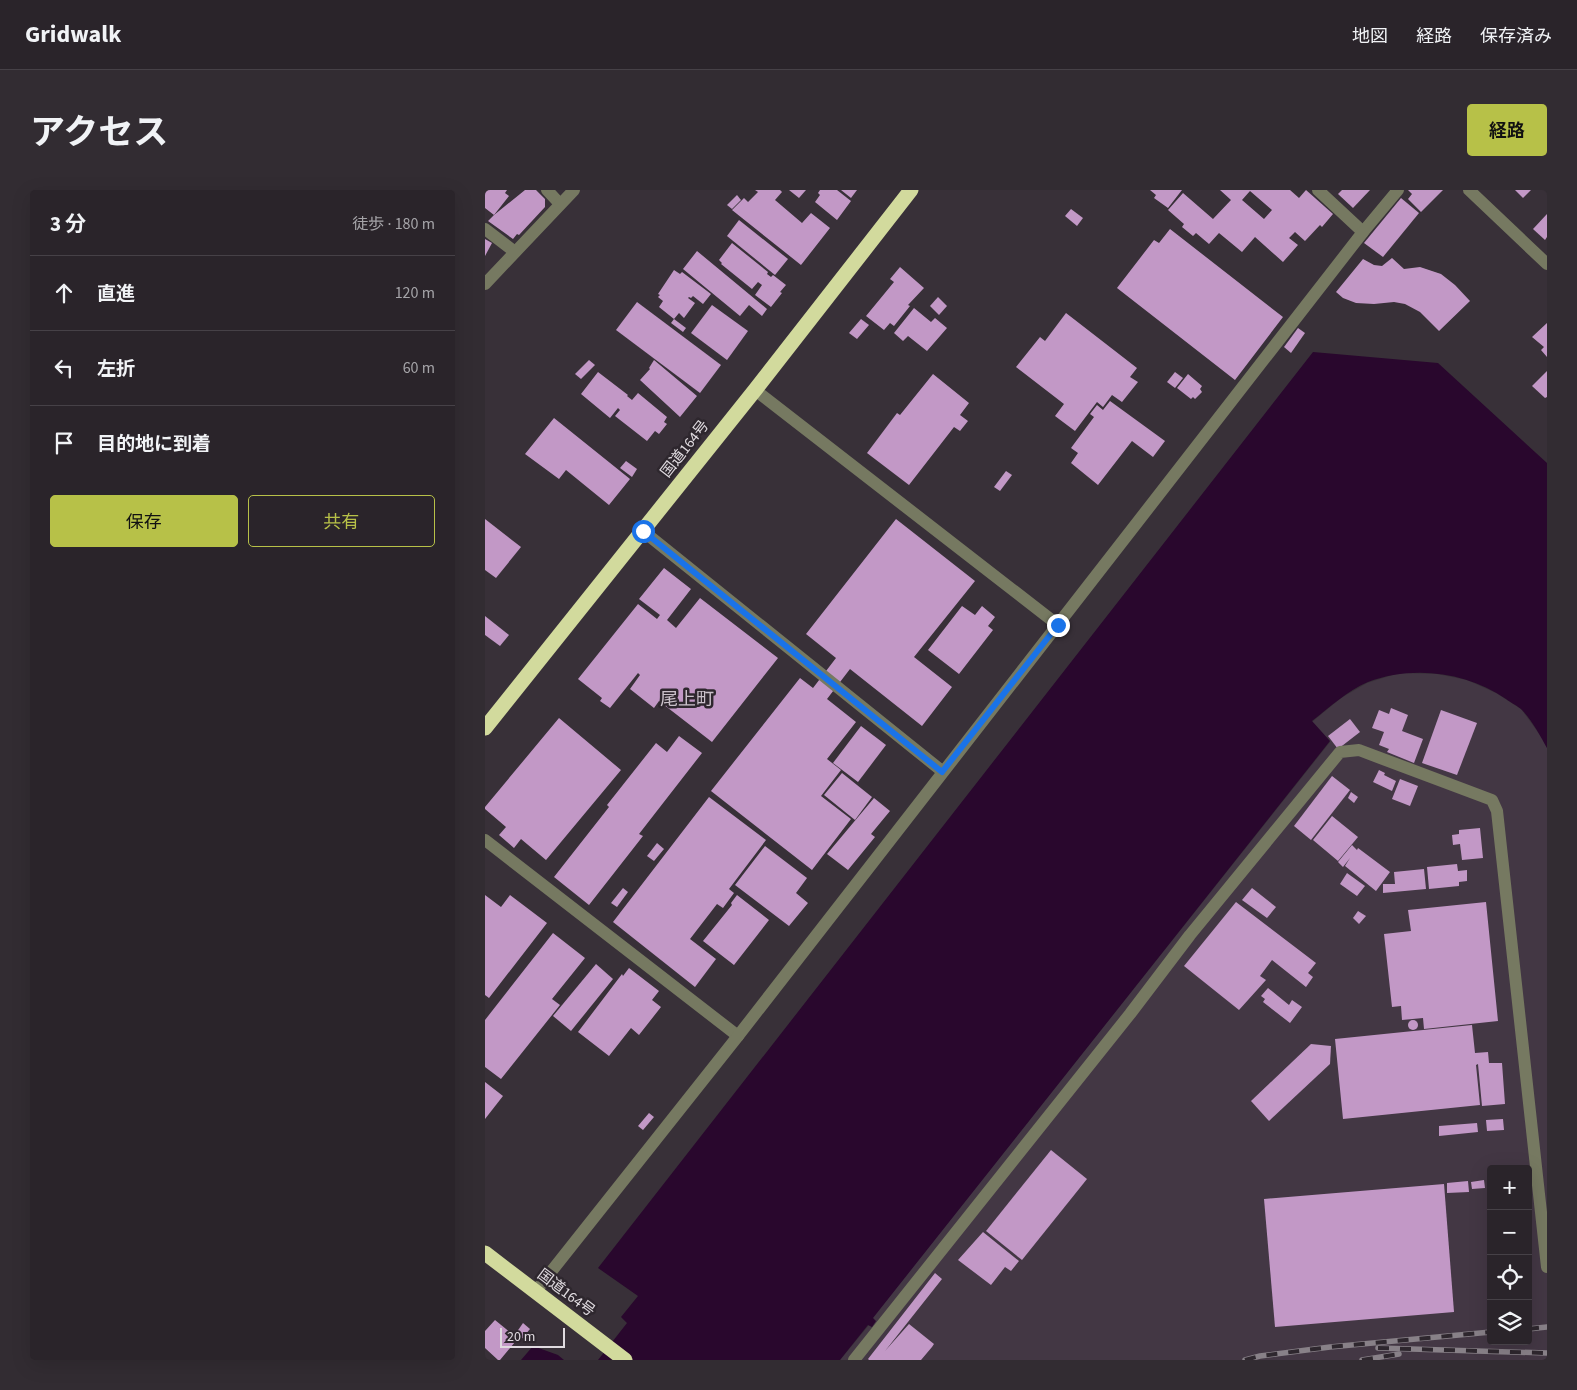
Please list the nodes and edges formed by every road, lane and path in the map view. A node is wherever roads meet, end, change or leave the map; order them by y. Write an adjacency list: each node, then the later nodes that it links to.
1 (547, 190): 7 (street)
2 (574, 190): 7 (street)
3 (911, 190): 13 (highway, 国道164号)
4 (1318, 190): 9 (street)
5 (1398, 190): 9 (street)
6 (1469, 190): 11 (street)
7 (560, 204): 10 (street)
8 (485, 229): 10 (street)
9 (1363, 232): 15 (street)
10 (515, 252): 12 (street)
11 (1547, 264)
12 (485, 284)
13 (755, 390): 14 (highway, 国道164号); 15 (street)
14 (643, 531): 16 (highway, 国道164号); 17 (street)
15 (1058, 625): 17 (street)
16 (485, 728)
17 (942, 772): 19 (street)
18 (485, 840): 19 (street)
19 (738, 1036): 23 (street)
20 (1545, 1220): 22 (street); 25 (street)
21 (485, 1253): 23 (highway, 国道164号)
22 (1547, 1267)
23 (535, 1292): 24 (highway, 国道164号)
24 (625, 1360)
25 (854, 1360)

